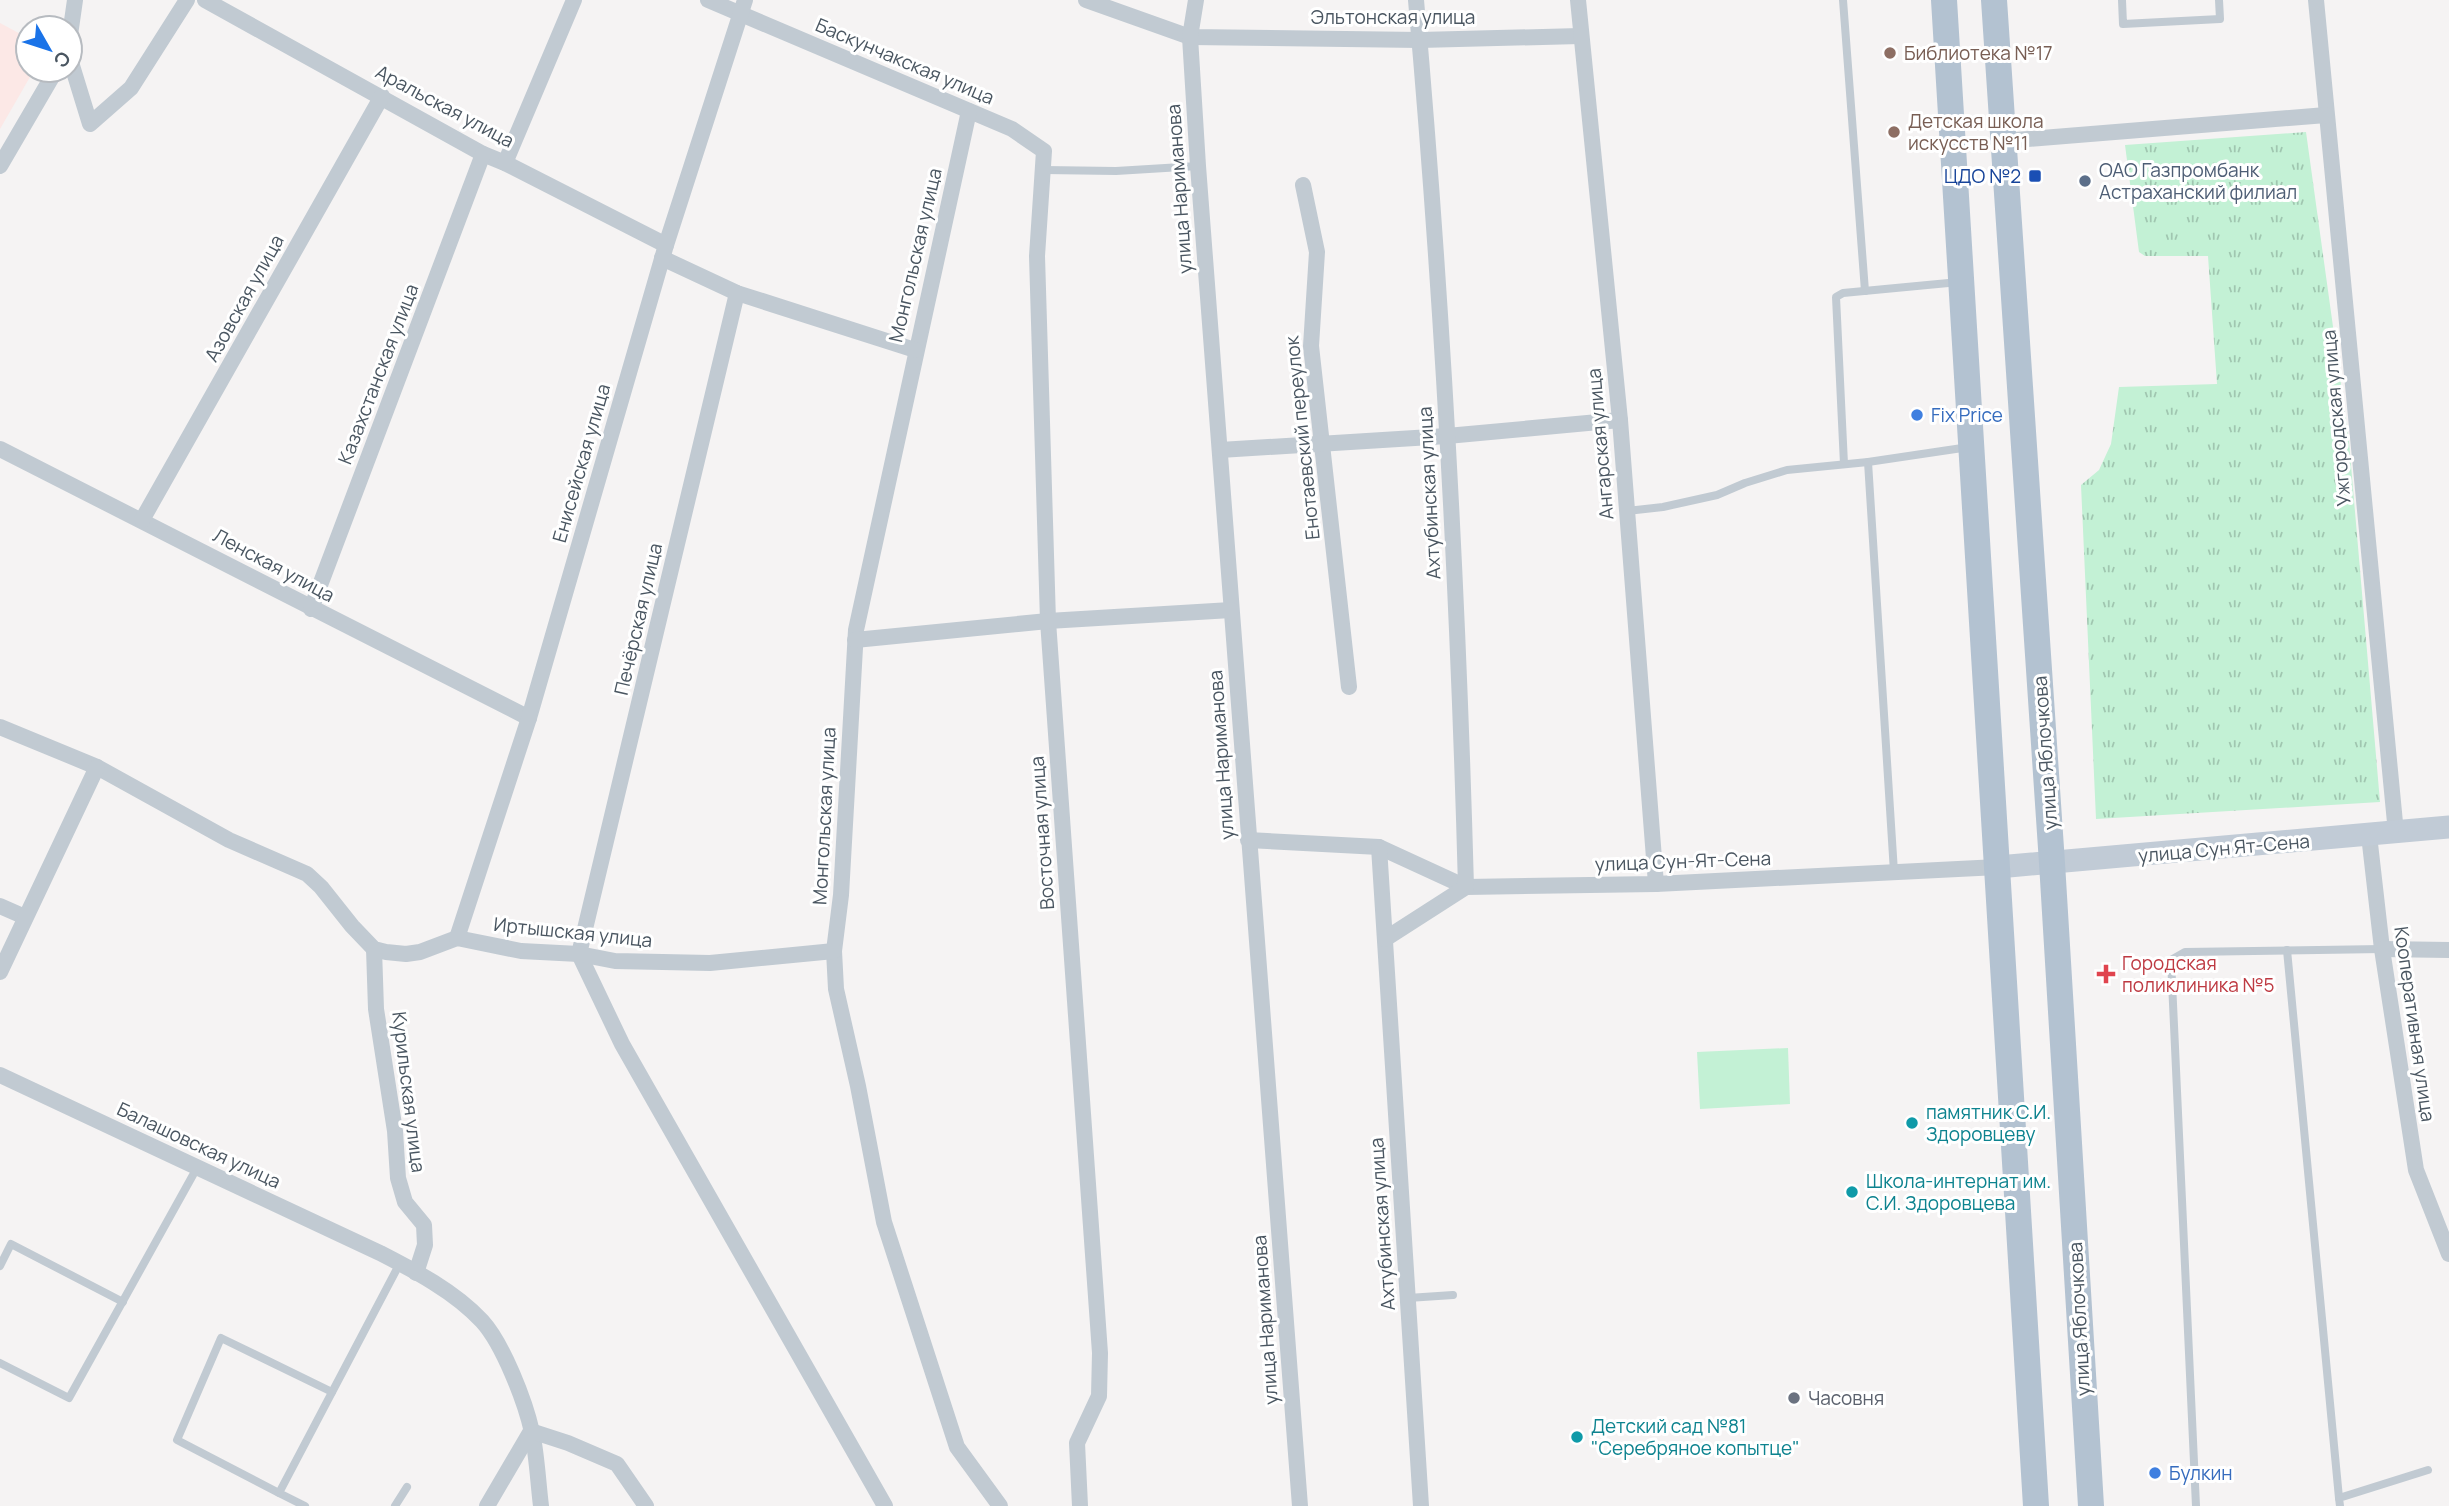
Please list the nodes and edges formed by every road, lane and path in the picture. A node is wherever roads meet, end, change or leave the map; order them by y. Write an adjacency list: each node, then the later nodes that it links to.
1 (187, 0): 21 (street)
2 (205, 0): 22 (street, Аральская улица)
3 (574, 0): 28 (street)
4 (708, 0): 16 (street, Баскунчакская улица)
5 (1086, 0): 18 (street, Эльтонская улица)
6 (1196, 0): 18 (street, улица Нариманова)
7 (1416, 0): 19 (street, Ахтубинская улица)
8 (1577, 0): 17 (street, Ангарская улица)
9 (1843, 0): 35 (lane)
10 (1944, 0): 34 (main road)
11 (1994, 0): 25 (main road, улица Яблочкова)
12 (2122, 0): 13 (lane)
13 (2219, 0)
14 (2316, 0): 15 (street); 24 (street, Ужгородская улица)
15 (2322, 0)
16 (743, 6): 23 (street, Баскунчакская улица); 33 (street, Енисейская улица)
17 (1580, 36): 19 (street, Эльтонская улица); 38 (street, Ангарская улица)
18 (1190, 37): 19 (street, Эльтонская улица); 30 (street, улица Нариманова)
19 (1420, 40): 39 (street, Ахтубинская улица)
20 (48, 84): 29 (street)
21 (78, 84)
22 (382, 96): 27 (street, Аральская улица); 47 (street, Азовская улица)
23 (969, 111): 26 (street, Баскунчакская улица); 37 (street, Монгольская улица)
24 (2326, 115): 25 (street); 57 (street, Ужгородская улица)
25 (2003, 141): 61 (main road, улица Яблочкова)
26 (1044, 151): 31 (street, Восточная улица)
27 (483, 154): 28 (street, Аральская улица); 48 (street, Казахстанская улица)
28 (505, 163): 33 (street, Аральская улица)
29 (0, 166)
30 (1198, 166): 31 (lane); 43 (street, улица Нариманова)
31 (1044, 170): 50 (street, Восточная улица)
32 (1303, 185): 40 (street, Енотаевский переулок)
33 (664, 252): 36 (street, Аральская улица); 53 (street, Енисейская улица)
34 (1962, 282): 35 (lane); 41 (main road)
35 (1865, 291): 45 (lane)
36 (737, 293): 37 (street, Аральская улица); 75 (street, Печёрская улица)
37 (915, 350): 51 (street, Монгольская улица)
38 (1620, 421): 39 (street); 46 (street, Ангарская улица)
39 (1447, 436): 40 (street); 65 (street, Ахтубинская улица)
40 (1323, 444): 43 (street); 52 (street, Енотаевский переулок)
41 (1972, 446): 44 (lane); 62 (main road)
42 (0, 449): 47 (street, Ленская улица)
43 (1220, 450): 49 (street, улица Нариманова)
44 (1868, 462): 45 (lane); 63 (lane)
45 (1844, 464): 46 (lane)
46 (1627, 511): 64 (street, Ангарская улица)
47 (142, 520): 48 (street, Ленская улица)
48 (311, 609): 53 (street, Ленская улица)
49 (1231, 610): 50 (street); 59 (street, улица Нариманова)
50 (1048, 621): 51 (street); 100 (street, Восточная улица)
51 (855, 640): 74 (street, Монгольская улица)
52 (1349, 687)
53 (529, 718): 68 (street, Енисейская улица)
54 (0, 727): 55 (street)
55 (97, 768): 67 (street); 70 (street)
56 (2449, 827): 57 (main road, улица Сун Ят-Сена)
57 (2396, 833): 58 (main road, улица Сун Ят-Сена)
58 (2369, 835): 61 (main road, улица Сун Ят-Сена); 71 (street, Кооперативная улица)
59 (1248, 840): 60 (street); 101 (street, улица Нариманова)
60 (1379, 847): 65 (street, улица Сун-Ят-Сена); 69 (street, Ахтубинская улица)
61 (2052, 863): 62 (main road, улица Сун Ят-Сена); 104 (main road, улица Яблочкова)
62 (1998, 867): 63 (street, улица Сун-Ят-Сена); 103 (main road)
63 (1894, 872): 64 (street, улица Сун-Ят-Сена)
64 (1656, 884): 65 (street, улица Сун-Ят-Сена)
65 (1466, 887): 69 (street)
66 (0, 906): 67 (street)
67 (25, 917): 76 (street)
68 (457, 938): 70 (street); 75 (street, Иртышская улица)
69 (1385, 939): 84 (street, Ахтубинская улица)
70 (374, 949): 82 (street, Курильская улица)
71 (2382, 949): 72 (lane); 73 (street); 79 (street, Кооперативная улица)
72 (2287, 950): 92 (lane); 105 (lane)
73 (2449, 950)
74 (834, 951): 75 (street, Иртышская улица); 99 (street, Монгольская улица)
75 (579, 954): 98 (street)
76 (0, 972)
77 (0, 1075): 78 (street, Балашовская улица)
78 (198, 1166): 80 (street, Балашовская улица); 85 (lane)
79 (2449, 1254)
80 (400, 1263): 82 (street, Балашовская улица); 87 (lane)
81 (0, 1266): 85 (lane)
82 (416, 1273): 88 (street, Балашовская улица)
83 (1453, 1295): 84 (lane)
84 (1408, 1298): 102 (street, Ахтубинская улица)
85 (123, 1302): 86 (lane)
86 (0, 1363)
87 (332, 1392): 91 (lane); 91 (lane)
88 (531, 1431): 95 (street); 96 (street, Балашовская улица); 97 (street)
89 (2428, 1471): 92 (lane)
90 (407, 1487): 94 (lane)
91 (279, 1493): 93 (lane)
92 (2339, 1502)
93 (305, 1506)
94 (395, 1506)
95 (487, 1506)
96 (541, 1506)
97 (646, 1506)
98 (885, 1506)
99 (1000, 1506)
100 (1080, 1506)
101 (1300, 1506)
102 (1421, 1506)
103 (2036, 1506)
104 (2091, 1506)
105 (2196, 1506)

